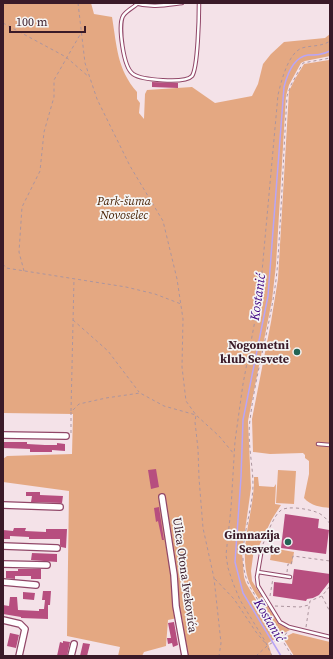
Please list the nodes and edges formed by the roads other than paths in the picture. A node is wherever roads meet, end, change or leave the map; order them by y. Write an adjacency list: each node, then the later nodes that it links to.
1 (136, 3): 2 (lane); 3 (lane)
2 (182, 3)
3 (199, 3)
4 (3, 435): 5 (street)
5 (66, 436)
6 (318, 444): 7 (lane)
7 (330, 445)
8 (162, 497): 25 (street, Ulica Otona Ivekovića)
9 (3, 505): 10 (street)
10 (60, 508)
11 (3, 546): 12 (street)
12 (57, 548)
13 (262, 548): 16 (lane)
14 (3, 564): 15 (street)
15 (47, 565)
16 (258, 572): 17 (lane); 21 (lane)
17 (288, 576)
18 (3, 582): 19 (street)
19 (36, 585)
20 (3, 620): 23 (street)
21 (330, 637)
22 (74, 644): 24 (street)
23 (19, 656)
24 (71, 656)
25 (185, 656)

